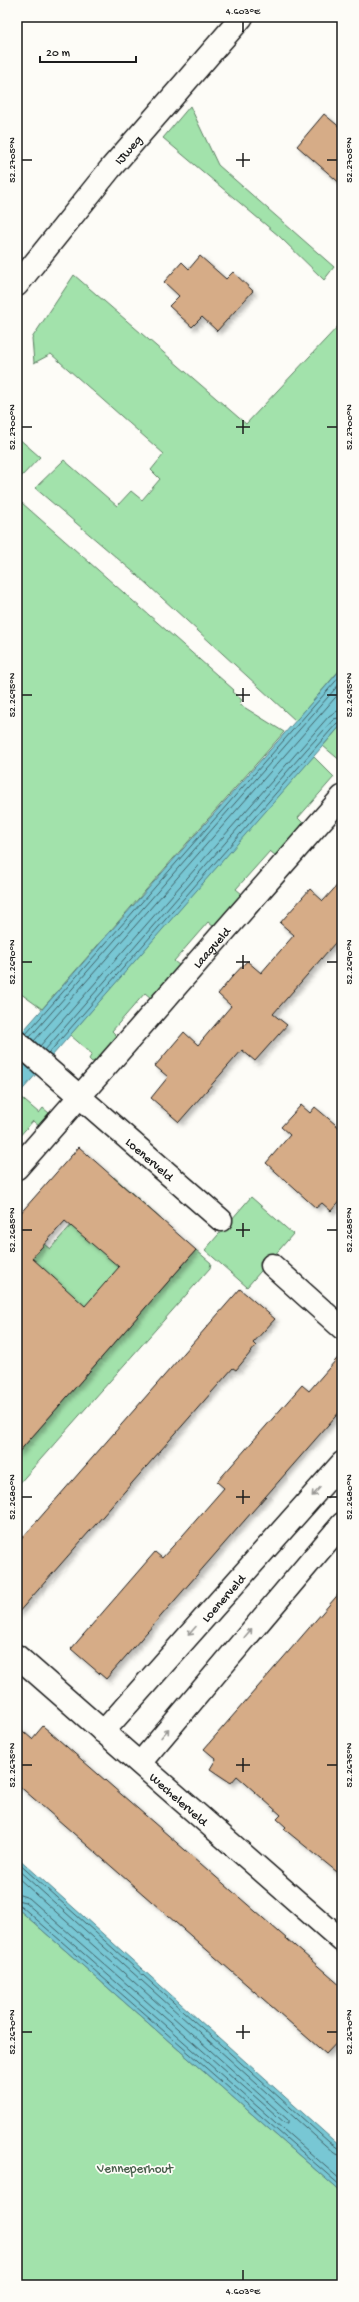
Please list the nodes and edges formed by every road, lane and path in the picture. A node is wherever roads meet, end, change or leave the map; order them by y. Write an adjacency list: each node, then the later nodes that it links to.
1 (242, 17): 2 (street, IJweg)
2 (17, 285)
3 (342, 797): 5 (street, Laagveld)
4 (17, 1042): 5 (street)
5 (80, 1097): 6 (street, Laagveld); 7 (street, Loenerveld)
6 (17, 1168)
7 (221, 1220)
8 (272, 1265): 9 (street)
9 (342, 1328)
10 (342, 1463): 13 (street, Loenerveld, one-way to 13)
11 (342, 1524): 14 (street, one-way to 11)
12 (17, 1656): 13 (street, Wechelerveld)
13 (103, 1732): 14 (street, Wechelerveld)
14 (140, 1763): 15 (street, Wechelerveld)
15 (342, 1941)

